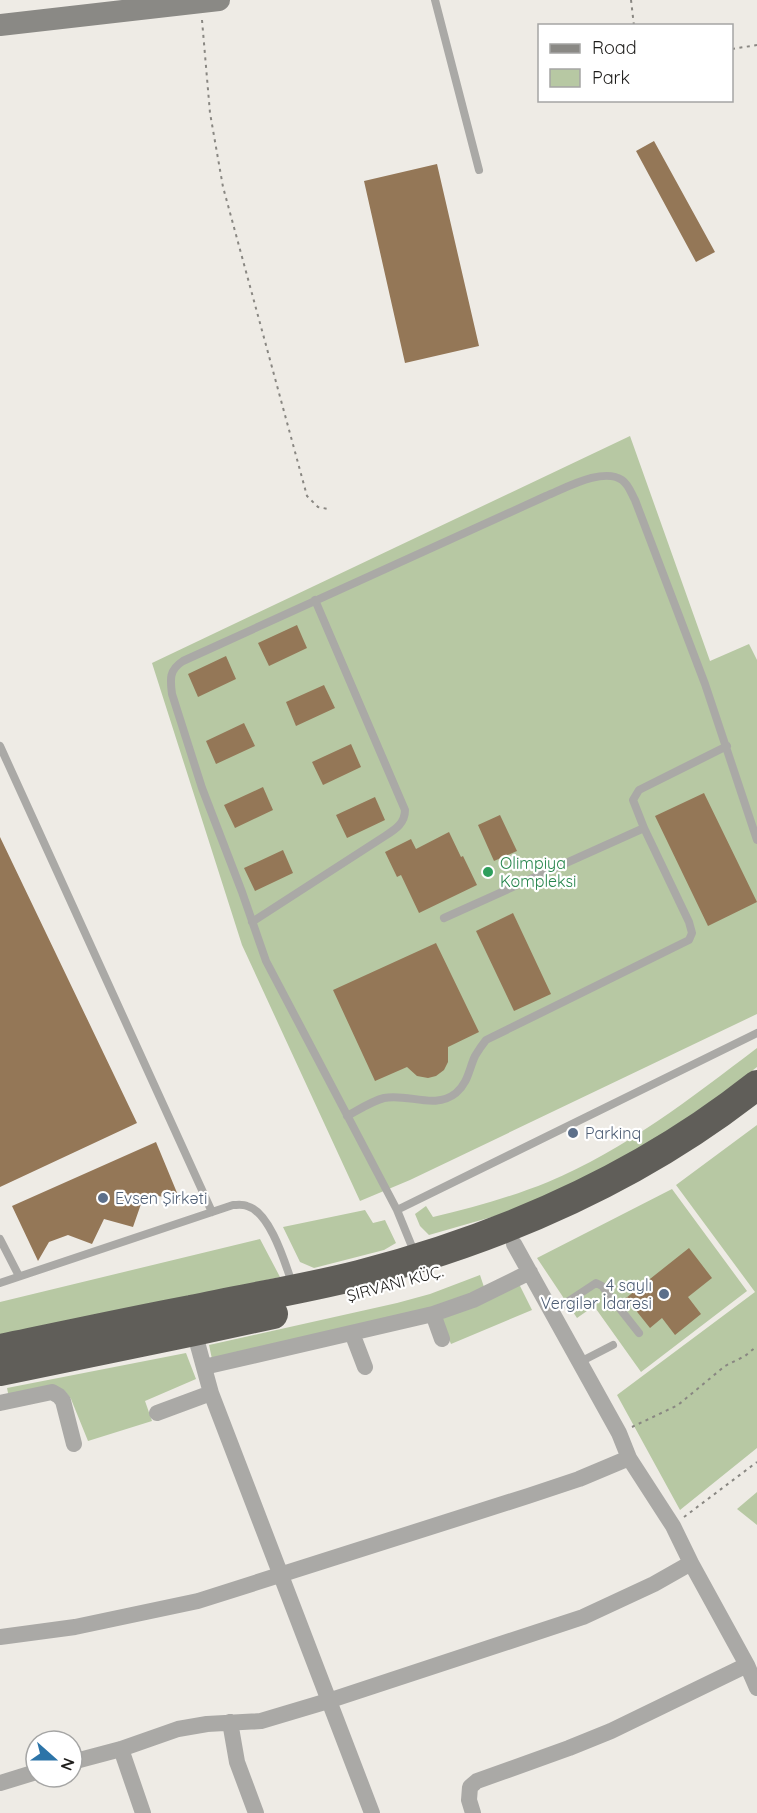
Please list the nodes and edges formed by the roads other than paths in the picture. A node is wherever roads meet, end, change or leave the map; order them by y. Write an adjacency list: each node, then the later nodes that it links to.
1 (435, 0): 4 (lane)
2 (209, 1): 3 (main road)
3 (0, 25)
4 (479, 170)
5 (315, 600): 7 (lane); 11 (lane); 11 (lane)
6 (0, 746): 17 (lane)
7 (727, 746): 8 (lane); 9 (lane)
8 (644, 828): 10 (lane); 15 (lane)
9 (757, 840)
10 (444, 918)
11 (252, 922): 15 (lane)
12 (757, 1033): 16 (lane)
13 (757, 1085): 20 (highway)
14 (757, 1108): 19 (highway, ŞIRVANI KÜÇ.)
15 (346, 1116): 16 (lane)
16 (397, 1210): 20 (lane)
17 (212, 1212): 22 (lane); 24 (lane)
18 (0, 1239): 22 (lane)
19 (514, 1244): 21 (street); 27 (highway, ŞIRVANI KÜÇ.)
20 (417, 1258): 24 (highway)
21 (530, 1272): 25 (street); 26 (street)
22 (19, 1276): 23 (lane)
23 (0, 1283)
24 (295, 1289): 32 (highway)
25 (552, 1312): 29 (lane); 33 (street)
26 (433, 1314): 28 (street); 30 (street)
27 (194, 1332): 34 (street); 36 (highway, ŞIRVANI KÜÇ.)
28 (351, 1333): 34 (street); 35 (street)
29 (639, 1333)
30 (442, 1340)
31 (613, 1345): 33 (lane)
32 (0, 1349)
33 (580, 1362): 41 (street)
34 (204, 1367): 37 (street)
35 (365, 1367)
36 (0, 1371)
37 (211, 1393): 39 (street); 43 (street)
38 (0, 1403): 40 (street)
39 (157, 1413)
40 (74, 1444)
41 (629, 1458): 42 (street); 43 (street)
42 (691, 1563): 45 (street); 46 (street)
43 (281, 1575): 44 (street); 46 (street)
44 (0, 1637)
45 (753, 1678): 55 (street)
46 (328, 1701): 47 (street); 54 (street)
47 (230, 1722): 48 (street); 53 (street)
48 (121, 1749): 49 (street); 52 (street)
49 (84, 1759)
50 (24, 1776): 51 (street)
51 (0, 1783)
52 (143, 1813)
53 (256, 1813)
54 (372, 1813)
55 (473, 1813)

